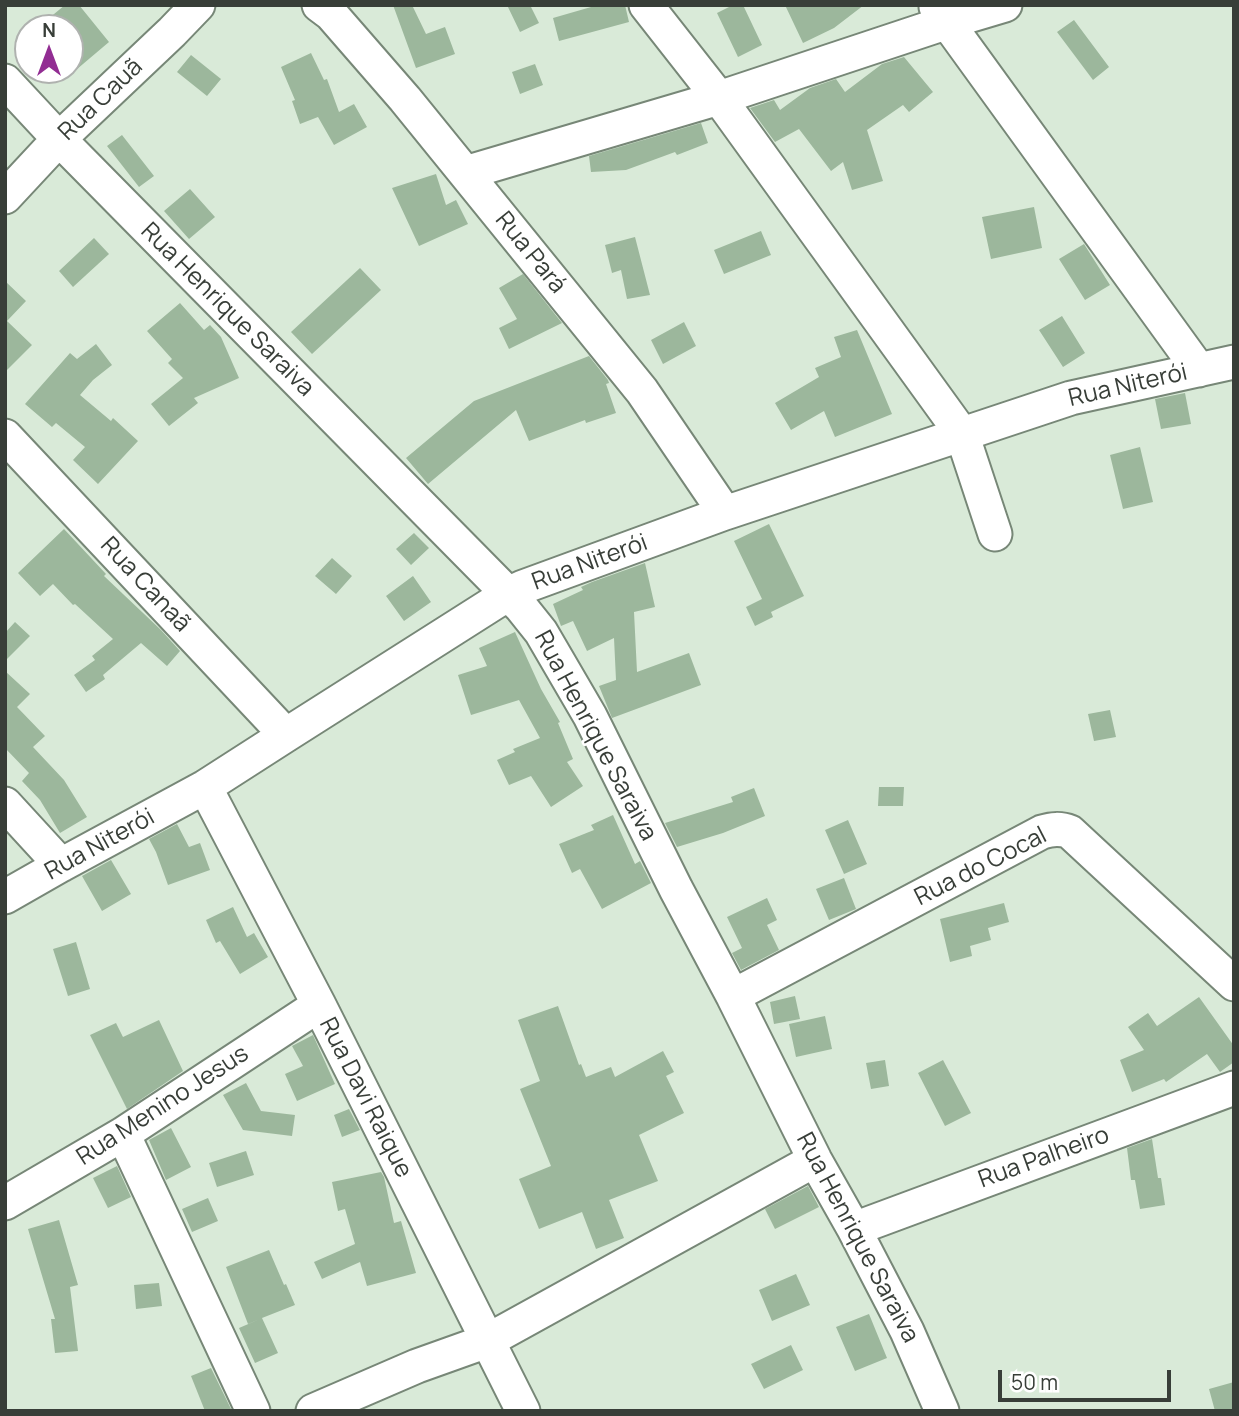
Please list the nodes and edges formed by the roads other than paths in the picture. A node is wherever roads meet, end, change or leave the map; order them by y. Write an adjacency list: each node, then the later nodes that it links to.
1 (198, 5): 8 (street, Rua Cauã)
2 (319, 5): 9 (street, Rua Pará)
3 (646, 5): 7 (street)
4 (1005, 5): 5 (street)
5 (941, 14): 7 (street); 12 (street)
6 (5, 81): 8 (street, Rua Henrique Saraiva)
7 (719, 98): 9 (street); 13 (street)
8 (59, 139): 10 (street, Rua Cauã); 17 (street, Rua Henrique Saraiva)
9 (466, 173): 15 (street, Rua Pará)
10 (5, 197)
11 (1234, 362): 12 (street, Rua Niterói)
12 (1199, 370): 13 (street, Rua Niterói)
13 (962, 434): 15 (street, Rua Niterói); 16 (street)
14 (5, 436): 18 (street, Rua Canaã)
15 (725, 513): 17 (street, Rua Niterói)
16 (995, 534)
17 (508, 594): 18 (street, Rua Niterói); 24 (street, Rua Henrique Saraiva)
18 (286, 735): 19 (street, Rua Niterói)
19 (205, 787): 21 (street, Rua Niterói); 25 (street, Rua Davi Raique)
20 (5, 804): 21 (street)
21 (61, 865): 22 (street, Rua Niterói)
22 (5, 897)
23 (1234, 984): 24 (street, Rua do Cocal)
24 (733, 996): 28 (street, Rua Henrique Saraiva)
25 (318, 1005): 27 (street, Rua Menino Jesus); 31 (street, Rua Davi Raique)
26 (1234, 1088): 30 (street, Rua Palheiro)
27 (123, 1134): 29 (street, Rua Menino Jesus); 32 (street)
28 (815, 1160): 30 (street, Rua Henrique Saraiva); 31 (street)
29 (5, 1203)
30 (854, 1229): 35 (street, Rua Henrique Saraiva)
31 (487, 1341): 33 (street); 34 (street, Rua Davi Raique)
32 (253, 1411)
33 (313, 1411)
34 (523, 1411)
35 (942, 1411)

